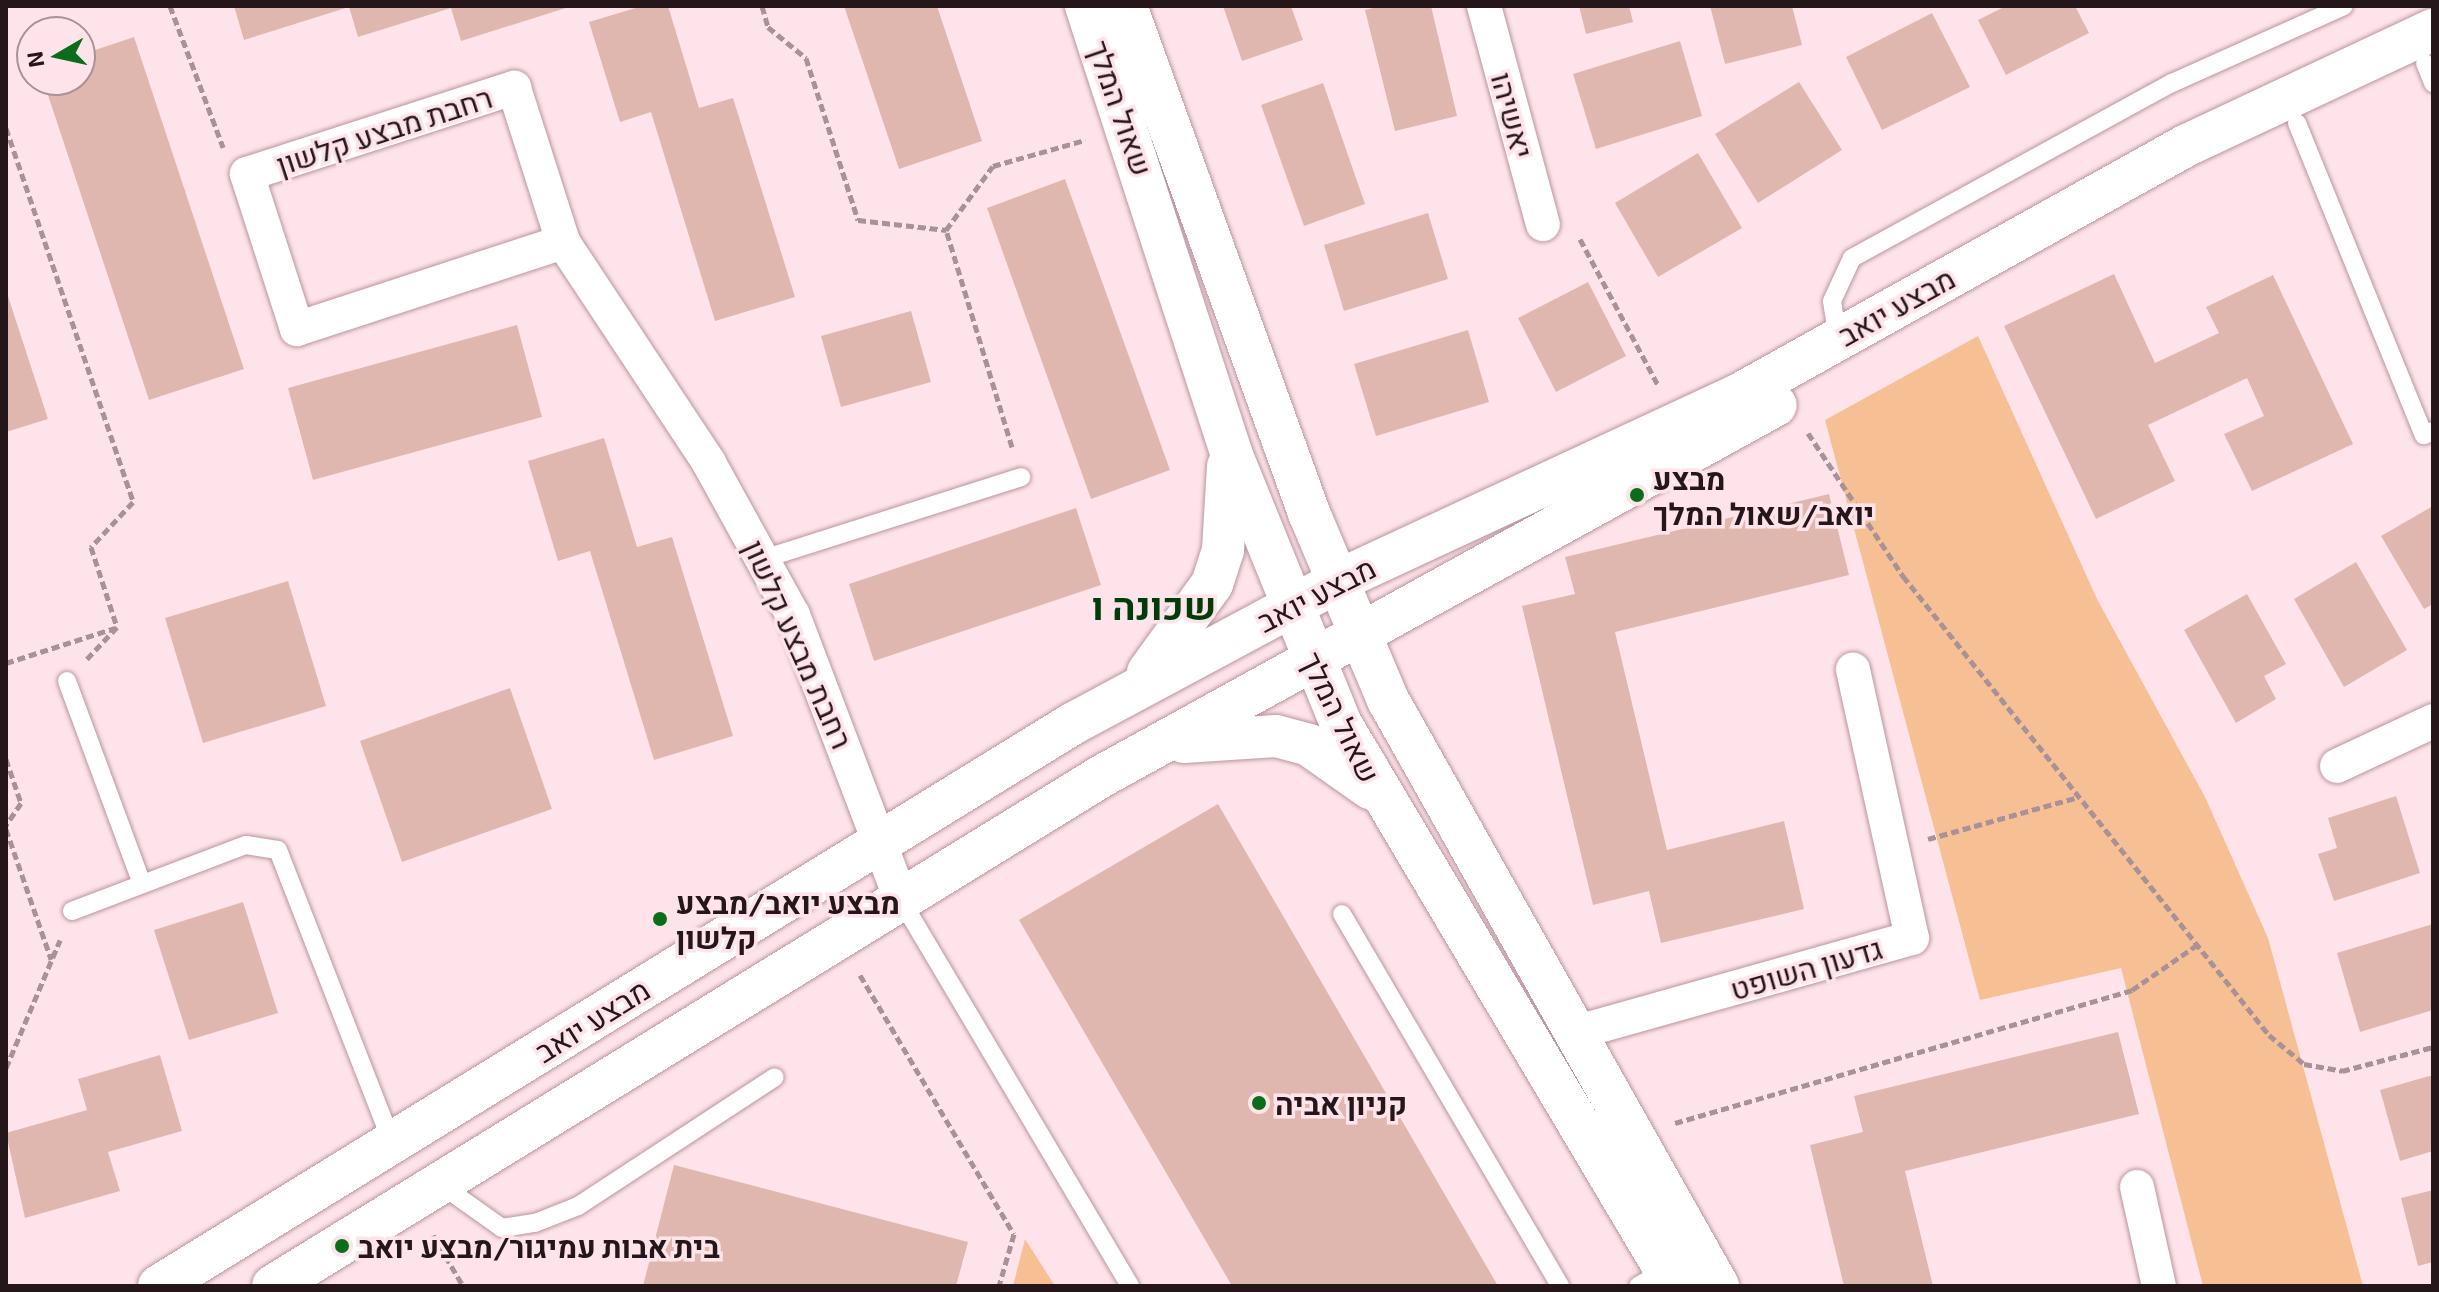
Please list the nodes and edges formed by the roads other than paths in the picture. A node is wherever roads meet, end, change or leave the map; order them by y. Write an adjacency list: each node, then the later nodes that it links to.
1 (1086, 6): 11 (street, שאול המלך)
2 (1126, 6): 14 (street, שאול המלך)
3 (1484, 6): 7 (street, יאשיהו)
4 (2344, 6): 9 (lane)
5 (2431, 59): 6 (street, מבצע יואב); 9 (street, מבצע יואב)
6 (2297, 123): 10 (lane); 16 (street, מבצע יואב)
7 (1543, 224)
8 (563, 242): 8 (street, רחבת מבצע קלשון); 13 (street, רחבת מבצע קלשון)
9 (1838, 339): 14 (street, מבצע יואב)
10 (2433, 431)
11 (1225, 434): 15 (street, שאול המלך); 20 (street)
12 (1021, 477): 13 (lane)
13 (763, 559): 25 (street, רחבת מבצע קלשון)
14 (1336, 582): 15 (street, מבצע יואב); 16 (street, שאול המלך)
15 (1289, 608): 17 (street, שאול המלך); 20 (street, מבצע יואב)
16 (1360, 638): 17 (street, מבצע יואב); 30 (street, שאול המלך)
17 (1313, 662): 22 (street, מבצע יואב); 24 (street, שאול המלך)
18 (1853, 669): 30 (street, גדעון השופט)
19 (67, 681): 26 (lane)
20 (1131, 691): 25 (street, מבצע יואב)
21 (2433, 721): 23 (street)
22 (1155, 747): 24 (street); 27 (street, מבצע יואב)
23 (2337, 766)
24 (1383, 801): 35 (street, שאול המלך)
25 (881, 842): 27 (street, רחבת מבצע קלשון); 32 (street, מבצע יואב)
26 (142, 884): 28 (lane); 32 (lane)
27 (901, 900): 34 (street, מבצע יואב); 38 (lane)
28 (72, 911)
29 (1342, 914): 39 (lane)
30 (1574, 1033): 40 (street, שאול המלך)
31 (775, 1077): 34 (lane)
32 (392, 1142): 36 (street, מבצע יואב)
33 (2137, 1187): 41 (street)
34 (426, 1192): 37 (street, מבצע יואב)
35 (1660, 1281)
36 (159, 1286)
37 (273, 1286)
38 (1130, 1286)
39 (1560, 1286)
40 (1718, 1286)
41 (2159, 1286)

